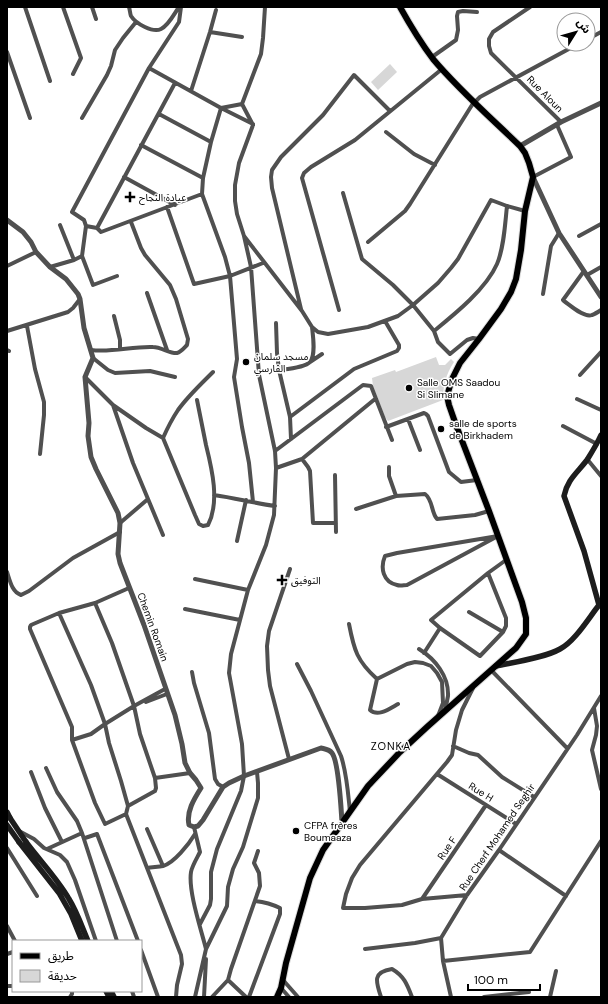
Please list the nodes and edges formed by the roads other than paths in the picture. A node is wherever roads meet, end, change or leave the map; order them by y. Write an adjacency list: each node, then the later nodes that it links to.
1 (25, 7): 22 (street)
2 (63, 7): 20 (street)
3 (92, 7): 11 (street)
4 (129, 7): 12 (street)
5 (180, 7): 12 (street); 18 (street)
6 (264, 7): 27 (street)
7 (400, 7): 17 (main road)
8 (530, 7): 21 (street, Rue Aloun)
9 (216, 10): 13 (street)
10 (477, 12): 17 (street)
11 (96, 19)
12 (136, 22): 32 (street)
13 (210, 32): 14 (street); 24 (street)
14 (242, 37)
15 (563, 52): 21 (street)
16 (7, 53): 31 (street)
17 (432, 57): 19 (main road)
18 (149, 68): 23 (street); 53 (street)
19 (442, 69): 25 (main road); 29 (street)
20 (73, 74)
21 (516, 77): 25 (street); 33 (street, Rue Aloun)
22 (50, 81)
23 (175, 83): 24 (street); 30 (street)
24 (191, 91): 28 (street)
25 (474, 102): 38 (main road); 39 (street)
26 (601, 103): 33 (street)
27 (242, 104): 28 (street); 34 (street)
28 (221, 108): 34 (street); 36 (street)
29 (390, 111): 75 (street); 77 (street)
30 (159, 114): 36 (street); 37 (street)
31 (30, 118)
32 (82, 118)
33 (559, 124): 38 (street); 42 (street, Rue Aloun)
34 (254, 125): 56 (street)
35 (386, 132): 39 (street)
36 (211, 142): 41 (street)
37 (141, 145): 40 (street); 41 (street)
38 (520, 146): 42 (main road)
39 (435, 165): 58 (street)
40 (124, 177): 45 (street); 54 (street)
41 (203, 178): 44 (street)
42 (533, 178): 48 (main road); 55 (street)
43 (343, 193): 74 (street)
44 (202, 194): 45 (street); 69 (street)
45 (175, 205): 47 (street)
46 (507, 206): 48 (street); 74 (street); 83 (street)
47 (167, 207): 50 (street); 69 (street)
48 (524, 211): 85 (main road)
49 (7, 220): 59 (street, Chemin Romain)
50 (130, 222): 54 (street); 88 (street)
51 (601, 224): 57 (street)
52 (60, 225): 61 (street)
53 (86, 226): 54 (street); 60 (street)
54 (97, 228)
55 (559, 233): 67 (street); 71 (street)
56 (244, 236): 62 (street); 65 (street)
57 (578, 236)
58 (368, 242)
59 (36, 252): 63 (street); 64 (street, Chemin Romain)
60 (82, 256): 61 (street); 68 (street)
61 (74, 260): 64 (street)
62 (264, 263): 65 (street); 77 (street)
63 (7, 266)
64 (50, 267): 73 (street, Chemin Romain)
65 (251, 267): 69 (street); 113 (street)
66 (601, 267): 67 (street)
67 (585, 273): 72 (street); 76 (street)
68 (117, 276)
69 (230, 276): 126 (street)
70 (147, 293): 88 (street)
71 (543, 294)
72 (601, 297)
73 (80, 299): 81 (street); 87 (street, Chemin Romain)
74 (413, 305): 79 (street); 83 (street)
75 (339, 310)
76 (601, 310)
77 (302, 311): 82 (street)
78 (114, 316): 86 (street)
79 (385, 321): 82 (street); 103 (street)
80 (276, 323): 93 (street)
81 (27, 326): 84 (street); 114 (street)
82 (312, 327): 92 (street)
83 (434, 331): 85 (street)
84 (7, 332)
85 (479, 339): 121 (main road)
86 (120, 349): 87 (street); 88 (street)
87 (91, 350): 91 (street, Chemin Romain)
88 (167, 350)
89 (601, 352): 95 (street)
90 (322, 354): 92 (street)
91 (92, 358): 96 (street, Chemin Romain); 97 (street)
92 (310, 362): 93 (street)
93 (279, 370): 103 (street)
94 (213, 372): 108 (street)
95 (580, 375)
96 (86, 377): 101 (street); 130 (street, Chemin Romain)
97 (175, 377)
98 (375, 399): 106 (street); 109 (street); 115 (street)
99 (577, 399): 102 (street)
100 (197, 400): 122 (street)
101 (113, 405): 108 (street); 124 (street)
102 (601, 410)
103 (290, 417): 109 (street)
104 (408, 419): 106 (street); 112 (street); 121 (street)
105 (563, 426): 111 (street)
106 (386, 427): 110 (street)
107 (601, 436): 111 (main road)
108 (163, 438): 122 (street)
109 (291, 439): 113 (street)
110 (392, 440)
111 (596, 444): 116 (main road)
112 (420, 450)
113 (275, 451): 118 (street)
114 (40, 454)
115 (302, 459): 118 (street); 131 (street)
116 (587, 459): 120 (street); 146 (main road)
117 (389, 466): 123 (street)
118 (276, 468): 127 (street)
119 (335, 475): 131 (street)
120 (601, 476)
121 (477, 480): 129 (main road)
122 (214, 495): 125 (street)
123 (396, 496): 128 (street); 129 (street)
124 (148, 499): 130 (street); 134 (street)
125 (246, 500): 126 (street); 136 (street)
126 (253, 502): 127 (street)
127 (275, 506): 143 (street)
128 (356, 509)
129 (489, 511): 135 (main road)
130 (120, 523): 132 (street, Chemin Romain)
131 (336, 524): 133 (street)
132 (120, 532): 139 (street); 142 (street, Chemin Romain)
133 (336, 532)
134 (163, 535)
135 (498, 536): 135 (street); 137 (main road)
136 (237, 541)
137 (506, 560): 140 (street); 156 (main road)
138 (290, 569): 171 (street)
139 (7, 572)
140 (488, 573): 151 (street); 152 (street)
141 (195, 579): 143 (street)
142 (129, 588): 144 (street); 160 (street, Chemin Romain)
143 (248, 590): 149 (street)
144 (95, 603): 148 (street); 163 (street)
145 (185, 608): 149 (street)
146 (600, 608): 156 (main road)
147 (469, 612): 152 (street)
148 (59, 613): 167 (street); 168 (street)
149 (240, 620): 177 (street)
150 (349, 624): 158 (street)
151 (440, 628): 152 (street); 154 (street)
152 (503, 632)
153 (419, 649): 154 (street)
154 (424, 653): 165 (street)
155 (297, 664): 184 (street)
156 (494, 668): 159 (main road); 170 (street)
157 (192, 672): 179 (street)
158 (376, 679): 162 (street); 166 (street)
159 (474, 686): 165 (main road); 169 (street)
160 (166, 691): 163 (street); 175 (street, Chemin Romain)
161 (601, 696): 164 (street, Rue Cherf Mohamed Seghir)
162 (398, 704)
163 (134, 706): 167 (street); 178 (street)
164 (594, 708): 170 (street, Rue Cherf Mohamed Seghir); 180 (street)
165 (445, 711): 166 (main road)
166 (437, 718): 184 (main road)
167 (105, 724): 168 (street); 183 (street)
168 (72, 740): 185 (street)
169 (453, 746): 176 (street); 181 (street)
170 (567, 748): 181 (street, Rue Cherf Mohamed Seghir)
171 (289, 759): 174 (street); 187 (street)
172 (46, 768): 192 (street)
173 (31, 772): 196 (street)
174 (256, 772): 177 (street); 219 (street)
175 (190, 773): 178 (street); 190 (street, Chemin Romain)
176 (437, 774): 182 (street, Rue H); 207 (street)
177 (244, 776): 179 (street); 209 (street)
178 (154, 778): 183 (street)
179 (223, 787): 190 (street)
180 (601, 789)
181 (534, 797): 188 (street, Rue Cherf Mohamed Seghir)
182 (486, 805): 188 (street, Rue H); 207 (street, Rue F)
183 (128, 806): 185 (street)
184 (350, 812): 187 (main road)
185 (126, 814): 203 (street)
186 (9, 815): 214 (main road, bridge)
187 (342, 822): 224 (main road)
188 (516, 824): 199 (street, Rue Cherf Mohamed Seghir)
189 (7, 825): 198 (street); 213 (main road, bridge)
190 (194, 827): 193 (street)
191 (147, 829): 202 (street)
192 (82, 833): 194 (street); 196 (street)
193 (195, 834): 202 (street); 209 (street)
194 (85, 838): 216 (street); 217 (street)
195 (601, 841): 206 (street)
196 (62, 842): 198 (street)
197 (7, 848): 201 (street)
198 (47, 850): 215 (street)
199 (499, 850): 204 (street, Rue Cherf Mohamed Seghir); 206 (street)
200 (258, 851): 208 (street)
201 (9, 856): 205 (street)
202 (163, 866): 203 (street)
203 (146, 868): 228 (street)
204 (467, 895): 207 (street); 211 (street, Rue Cherf Mohamed Seghir)
205 (37, 896)
206 (566, 896): 221 (street)
207 (422, 899)
208 (255, 901): 223 (street); 232 (street)
209 (200, 924): 219 (street)
210 (8, 929): 212 (street)
211 (441, 938): 218 (street); 221 (street)
212 (14, 940)
213 (82, 940)
214 (88, 940)
215 (96, 940)
216 (117, 940)
217 (138, 940)
218 (365, 949)
219 (206, 951): 229 (street); 230 (street)
220 (142, 953): 227 (street)
221 (443, 961): 238 (street)
222 (556, 972): 240 (street)
223 (228, 980): 231 (street); 232 (street)
224 (283, 980): 225 (main road); 235 (street)
225 (281, 988): 233 (main road); 234 (street)
226 (529, 992): 239 (street)
227 (158, 997)
228 (176, 997)
229 (195, 997)
230 (204, 997)
231 (212, 997)
232 (248, 997)
233 (277, 997)
234 (289, 997)
235 (298, 997)
236 (381, 997): 237 (street)
237 (412, 997)
238 (451, 997)
239 (484, 997)
240 (550, 997)

